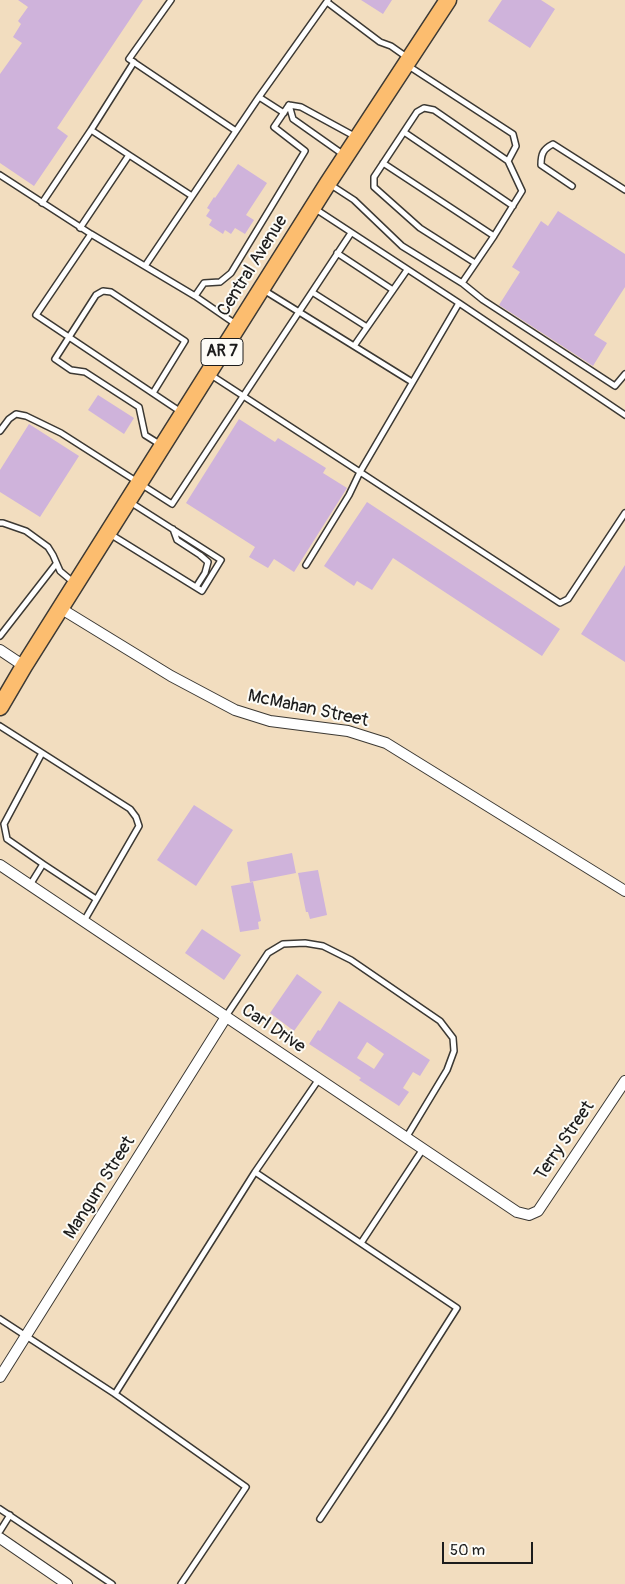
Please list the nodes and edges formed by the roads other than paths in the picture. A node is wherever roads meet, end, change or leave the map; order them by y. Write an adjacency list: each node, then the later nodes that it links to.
1 (171, 0): 4 (lane)
2 (448, 0): 5 (main road, Central Avenue / AR 7)
3 (327, 1): 5 (lane); 6 (lane)
4 (134, 62): 9 (lane); 10 (lane)
5 (408, 62): 12 (main road, Central Avenue / AR 7); 15 (lane)
6 (259, 97): 8 (lane); 10 (lane)
7 (289, 105): 8 (lane); 12 (lane); 14 (lane)
8 (284, 113): 37 (lane)
9 (91, 130): 13 (lane); 22 (lane)
10 (236, 132): 21 (lane)
11 (404, 132): 15 (lane); 16 (lane); 23 (lane)
12 (358, 138): 14 (main road, Central Avenue / AR 7)
13 (129, 155): 21 (lane); 25 (lane)
14 (346, 157): 18 (main road, Central Avenue / AR 7)
15 (508, 161): 23 (lane)
16 (383, 163): 28 (lane); 30 (lane)
17 (0, 175): 22 (lane)
18 (328, 183): 24 (main road, Central Avenue / AR 7); 33 (lane)
19 (572, 186): 20 (lane)
20 (625, 190)
21 (192, 196): 31 (lane)
22 (42, 203): 25 (lane)
23 (513, 206): 28 (lane)
24 (313, 208): 26 (lane); 34 (main road, Central Avenue / AR 7)
25 (80, 228): 27 (lane)
26 (351, 233): 29 (lane); 32 (lane)
27 (91, 234): 31 (lane); 42 (lane)
28 (494, 236): 30 (lane)
29 (337, 253): 35 (lane); 36 (lane)
30 (475, 263): 33 (lane)
31 (145, 266): 37 (lane)
32 (407, 270): 35 (lane); 38 (lane)
33 (462, 283): 45 (lane)
34 (262, 289): 39 (lane); 40 (main road, Central Avenue / AR 7)
35 (393, 290): 41 (lane)
36 (312, 292): 39 (lane); 41 (lane)
37 (195, 296): 40 (lane)
38 (459, 304): 46 (lane); 50 (lane)
39 (299, 312): 43 (lane); 48 (lane)
40 (239, 326): 44 (main road, Central Avenue / AR 7)
41 (367, 328): 43 (lane)
42 (68, 337): 47 (lane); 47 (lane); 52 (lane)
43 (354, 346): 46 (lane)
44 (209, 373): 48 (lane); 49 (main road, Central Avenue / AR 7)
45 (625, 374)
46 (412, 382): 53 (lane)
47 (153, 394): 49 (lane)
48 (244, 395): 53 (lane); 54 (lane)
49 (183, 413): 52 (main road, Central Avenue / AR 7)
50 (625, 416)
51 (0, 431): 54 (lane)
52 (162, 446): 54 (main road, Central Avenue / AR 7)
53 (360, 472): 56 (lane); 61 (lane)
54 (140, 482): 55 (main road, Central Avenue / AR 7)
55 (128, 500): 58 (lane); 59 (main road, Central Avenue / AR 7)
56 (625, 513)
57 (0, 523): 60 (lane)
58 (173, 529): 63 (lane); 63 (lane)
59 (108, 532): 62 (main road, Central Avenue / AR 7); 63 (lane)
60 (56, 564): 62 (lane); 65 (lane)
61 (306, 565)
62 (75, 584): 64 (main road, Central Avenue / AR 7)
63 (196, 586)
64 (60, 608): 67 (main road, Central Avenue / AR 7); 74 (street, McMahan Street)
65 (0, 636)
66 (0, 650): 67 (street)
67 (24, 666): 68 (main road, Central Avenue / AR 7)
68 (0, 707)
69 (0, 726): 70 (lane)
70 (42, 753): 71 (lane); 75 (lane)
71 (43, 864): 73 (lane); 75 (lane)
72 (0, 865): 73 (street, Carl Drive)
73 (30, 885): 76 (street, Carl Drive)
74 (625, 891)
75 (96, 899): 76 (lane)
76 (84, 921): 77 (street, Carl Drive)
77 (226, 1017): 78 (street, Carl Drive); 80 (lane); 86 (street, Mangum Street)
78 (319, 1080): 80 (street, Carl Drive); 82 (lane)
79 (625, 1081): 83 (street, Terry Street)
80 (406, 1138): 81 (street, Carl Drive)
81 (422, 1149): 83 (street, Carl Drive); 84 (lane)
82 (255, 1172): 84 (lane); 88 (lane)
83 (529, 1215)
84 (361, 1243): 91 (lane)
85 (0, 1319): 86 (lane)
86 (26, 1337): 87 (street, Mangum Street); 88 (lane)
87 (0, 1376)
88 (115, 1394): 96 (lane)
89 (0, 1509): 90 (lane)
90 (10, 1515): 92 (lane); 95 (lane)
91 (320, 1519)
92 (0, 1531)
93 (0, 1538): 94 (street)
94 (67, 1584)
95 (112, 1584)
96 (181, 1584)

